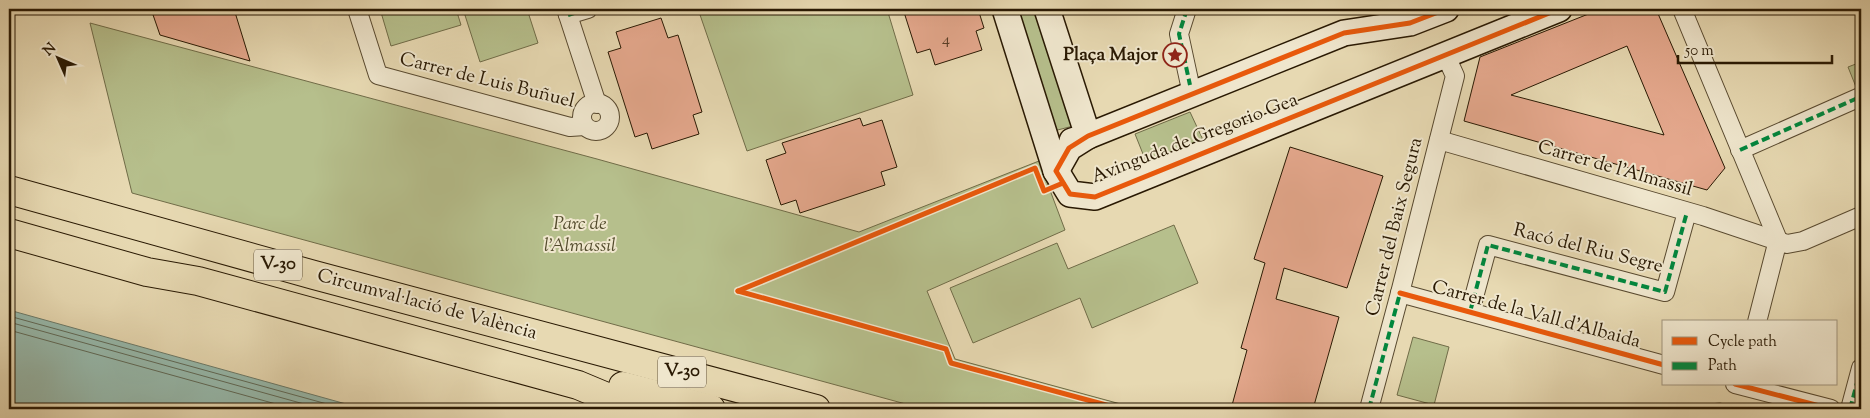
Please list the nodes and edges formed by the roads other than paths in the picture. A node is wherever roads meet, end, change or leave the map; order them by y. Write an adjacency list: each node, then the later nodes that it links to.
1 (357, 9): 9 (street, Carrer de Luis Buñuel)
2 (588, 9): 9 (street)
3 (1005, 9): 14 (street)
4 (1047, 9): 13 (street)
5 (1187, 9): 11 (street)
6 (1446, 9): 13 (street, Avinguda de Gregorio Gea)
7 (1559, 9): 10 (street, Avinguda de Gregorio Gea)
8 (1682, 9): 16 (street)
9 (567, 12)
10 (1446, 56): 15 (street, Carrer del Baix Segura); 17 (street, Avinguda de Gregorio Gea)
11 (1190, 84)
12 (1860, 98): 16 (street)
13 (1088, 136): 14 (street); 17 (street, Avinguda de Gregorio Gea)
14 (1046, 139): 17 (street)
15 (1439, 140): 19 (street, Carrer de l'Almassil); 23 (street, Carrer del Baix Segura)
16 (1740, 150): 22 (street)
17 (1056, 171)
18 (9, 190): 32 (highway, Circumval·lació de València / V-30)
19 (1687, 212): 22 (street, Carrer de l'Almassil); 24 (street, Racó del Riu Segre)
20 (1861, 216): 22 (street, Carrer de l'Almassil)
21 (9, 233): 28 (highway, Circumval·lació de València / V-30)
22 (1778, 240): 25 (street)
23 (1400, 293): 24 (street, Carrer de la Vall d'Albaida); 33 (street, Carrer del Baix Segura)
24 (1470, 312): 26 (street, Carrer de la Vall d'Albaida)
25 (1758, 320)
26 (1662, 364)
27 (1861, 368): 35 (street)
28 (578, 385): 30 (highway, Circumval·lació de València / V-30); 31 (highway)
29 (1742, 386): 34 (street)
30 (645, 409)
31 (711, 409)
32 (816, 409)
33 (1369, 409)
34 (1831, 409)
35 (1850, 409)

